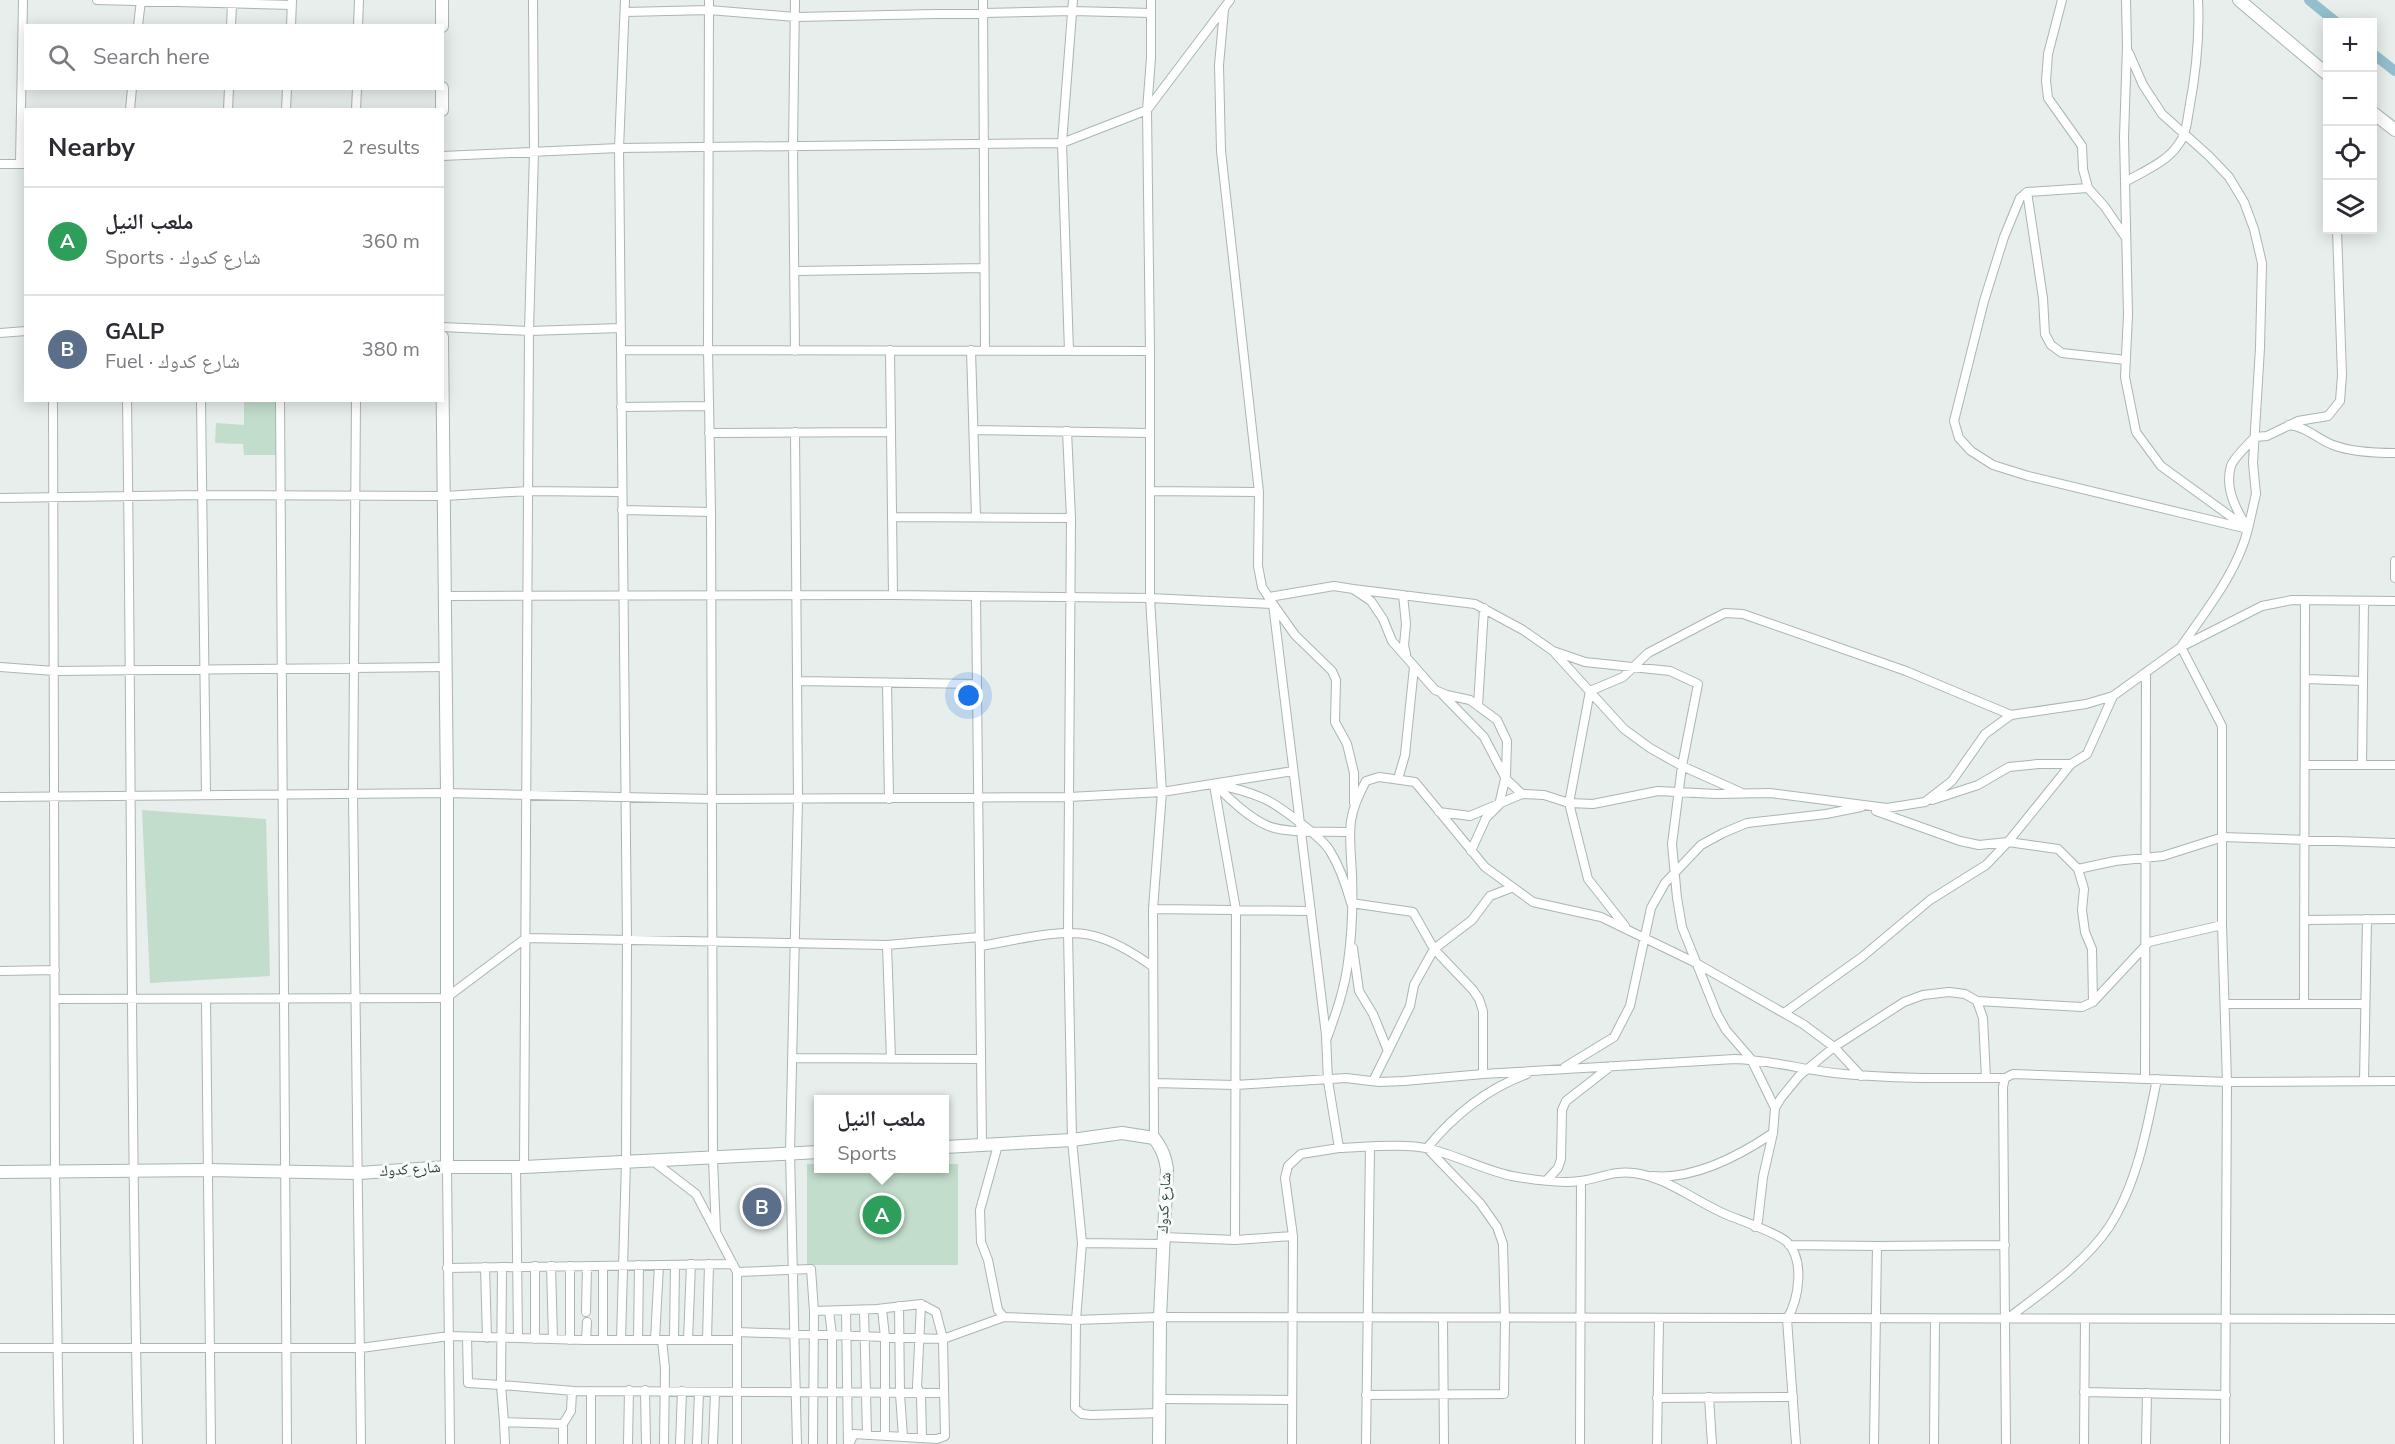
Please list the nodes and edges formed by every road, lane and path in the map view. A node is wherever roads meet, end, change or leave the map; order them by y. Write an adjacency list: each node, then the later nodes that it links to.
1 (23, 0): 56 (street)
2 (97, 0): 17 (street)
3 (359, 0): 30 (street)
4 (442, 0): 31 (street)
5 (533, 0): 53 (street)
6 (625, 0): 23 (street)
7 (709, 0): 20 (street)
8 (795, 0): 26 (street)
9 (983, 0): 25 (street)
10 (1073, 0): 22 (street)
11 (1151, 0): 24 (street)
12 (1230, 0): 21 (street)
13 (2062, 0): 58 (street)
14 (2126, 0): 32 (street)
15 (2198, 0): 47 (street)
16 (2239, 0): 33 (street)
17 (141, 1): 19 (street); 27 (street)
18 (292, 2): 19 (street); 29 (street)
19 (232, 3): 28 (street)
20 (709, 10): 23 (street); 26 (street); 51 (street)
21 (1224, 10): 44 (street); 98 (street)
22 (1073, 11): 24 (street); 25 (street); 48 (street)
23 (625, 12): 52 (street)
24 (1151, 12): 44 (street)
25 (984, 15): 26 (street); 49 (street)
26 (795, 17): 50 (street)
27 (138, 24)
28 (231, 24)
29 (291, 24)
30 (358, 24)
31 (442, 24)
32 (2127, 47): 47 (street); 57 (street)
33 (2324, 72)
34 (132, 90): 39 (street)
35 (229, 90): 40 (street)
36 (287, 90): 41 (street)
37 (357, 90): 42 (street)
38 (442, 90): 43 (street)
39 (130, 108)
40 (228, 108)
41 (286, 108)
42 (356, 108)
43 (442, 108)
44 (1147, 110): 48 (street); 76 (street)
45 (2377, 115): 46 (street)
46 (2395, 130)
47 (2184, 135): 57 (street); 93 (street)
48 (1062, 143): 49 (street); 75 (street)
49 (983, 145): 50 (street); 62 (street)
50 (793, 146): 51 (street); 63 (street)
51 (708, 147): 52 (street); 70 (street)
52 (619, 148): 53 (street); 65 (street)
53 (534, 152): 54 (street); 67 (street)
54 (444, 156)
55 (0, 164): 56 (street)
56 (22, 164)
57 (2125, 182): 61 (street)
58 (2088, 188): 59 (street); 61 (street)
59 (2027, 192): 77 (street); 111 (street)
60 (2337, 234): 86 (street)
61 (2127, 238): 77 (street)
62 (984, 268): 63 (street); 73 (street)
63 (796, 271): 74 (street)
64 (444, 327): 67 (street)
65 (621, 328): 67 (street); 69 (street)
66 (24, 331): 68 (street)
67 (529, 332): 95 (street)
68 (0, 333)
69 (621, 350): 70 (street); 85 (street)
70 (708, 350): 74 (street); 84 (street)
71 (890, 350): 72 (street); 74 (street); 90 (street)
72 (971, 350): 73 (street); 87 (street)
73 (985, 350): 75 (street)
74 (795, 351)
75 (1068, 351): 76 (street)
76 (1150, 351): 92 (street)
77 (2126, 360): 111 (street)
78 (53, 402): 105 (street)
79 (127, 402): 103 (street)
80 (201, 402): 99 (street)
81 (280, 402): 100 (street)
82 (356, 402): 101 (street)
83 (443, 402): 102 (street)
84 (708, 406): 85 (street); 91 (street)
85 (621, 407): 97 (street)
86 (2289, 425): 93 (street); 94 (street)
87 (974, 430): 88 (street); 109 (street)
88 (1067, 431): 92 (street); 110 (street)
89 (795, 432): 90 (street); 91 (street); 117 (street)
90 (890, 432): 108 (street)
91 (709, 433): 107 (street)
92 (1150, 433): 96 (street)
93 (2255, 437): 111 (street); 111 (street)
94 (2395, 453)
95 (528, 491): 97 (street); 102 (street); 115 (street)
96 (1150, 491): 98 (street); 124 (street)
97 (622, 492): 106 (street)
98 (1259, 492): 126 (street)
99 (202, 495): 100 (street); 103 (street); 140 (street)
100 (279, 495): 101 (street); 139 (street)
101 (357, 496): 102 (street); 137 (street)
102 (445, 496): 120 (street)
103 (129, 497): 105 (street); 138 (street)
104 (0, 498): 105 (street)
105 (53, 498): 141 (street)
106 (622, 510): 107 (street); 121 (street)
107 (711, 512): 116 (street)
108 (892, 517): 109 (street); 118 (street)
109 (976, 517): 110 (street)
110 (1071, 518): 123 (street)
111 (2248, 529): 130 (street)
112 (2395, 561): 113 (street)
113 (2395, 578)
114 (1353, 589): 119 (street); 126 (street); 132 (street)
115 (528, 595): 120 (street); 121 (street); 170 (street)
116 (710, 595): 117 (street); 121 (street); 177 (street)
117 (796, 595): 118 (street); 144 (street)
118 (893, 595): 122 (street)
119 (1403, 595): 129 (street); 132 (street)
120 (445, 596): 133 (street)
121 (623, 596): 175 (street)
122 (976, 596): 123 (street); 147 (street)
123 (1071, 597): 124 (street); 176 (street)
124 (1150, 598): 126 (street); 163 (street)
125 (2305, 600): 127 (street); 130 (street); 143 (street)
126 (1271, 601): 158 (street); 181 (street)
127 (2364, 601): 128 (street); 145 (street)
128 (2395, 601)
129 (1484, 608): 131 (street); 151 (street)
130 (2181, 647): 142 (street); 189 (street)
131 (1553, 651): 136 (street); 148 (street)
132 (1406, 657): 135 (street)
133 (446, 666): 137 (street); 164 (street)
134 (0, 667): 141 (street)
135 (1414, 667): 149 (street); 160 (street)
136 (1633, 667): 148 (street); 152 (street); 157 (street)
137 (355, 668): 139 (street); 165 (street)
138 (131, 669): 140 (street); 141 (street); 172 (street)
139 (282, 669): 140 (street); 169 (street)
140 (205, 670): 168 (street)
141 (54, 671): 171 (street)
142 (2146, 674): 150 (street); 194 (street)
143 (2306, 679): 145 (street); 154 (street)
144 (797, 681): 146 (street); 178 (street)
145 (2363, 681): 155 (street)
146 (887, 683): 147 (street); 179 (street)
147 (976, 684): 173 (street)
148 (1590, 691): 157 (street); 182 (street)
149 (1441, 692): 151 (street); 159 (street)
150 (2113, 696): 152 (street); 153 (street)
151 (1478, 706): 159 (street)
152 (2011, 715): 180 (street)
153 (2071, 764): 180 (street); 191 (street)
154 (2305, 765): 155 (street); 190 (street)
155 (2362, 765): 156 (street)
156 (2395, 765)
157 (1682, 766): 162 (street); 167 (street)
158 (1293, 771): 161 (street); 186 (street)
159 (1506, 778): 166 (street); 183 (street)
160 (1398, 779): 181 (street); 185 (street)
161 (1214, 785): 163 (street); 186 (street); 186 (street); 200 (street)
162 (1678, 791): 167 (street); 182 (street); 196 (street)
163 (1162, 792): 176 (street); 199 (street)
164 (447, 793): 165 (street); 170 (street); 223 (street)
165 (353, 794): 169 (street); 222 (street)
166 (1522, 794): 182 (street); 183 (street)
167 (1744, 794): 184 (street)
168 (206, 795): 169 (street); 172 (street)
169 (281, 795): 227 (street)
170 (526, 795): 175 (street); 209 (street)
171 (54, 796): 172 (street); 174 (street); 220 (street)
172 (129, 796): 225 (street)
173 (977, 796): 176 (street); 179 (street); 216 (street)
174 (0, 797)
175 (625, 797): 177 (street); 211 (street)
176 (1069, 797): 208 (street)
177 (712, 799): 178 (street); 212 (street)
178 (798, 799): 179 (street); 213 (street)
179 (889, 799)
180 (1925, 802): 184 (street)
181 (1354, 803): 188 (street)
182 (1569, 803): 207 (street)
183 (1499, 805): 185 (street); 193 (street)
184 (1863, 806): 191 (street); 196 (street)
185 (1439, 812): 193 (street)
186 (1300, 827): 187 (street); 201 (street)
187 (1311, 831): 188 (street); 198 (street)
188 (1349, 832): 198 (street)
189 (2223, 837): 190 (street); 194 (street); 205 (street)
190 (2305, 840): 192 (street); 204 (street)
191 (2008, 842): 195 (street); 233 (street)
192 (2395, 843)
193 (1472, 851): 197 (street)
194 (2146, 857): 195 (street); 215 (street)
195 (2078, 869): 229 (street)
196 (1674, 874): 210 (street); 218 (street)
197 (1511, 888): 207 (street); 217 (street)
198 (1351, 903): 206 (street); 217 (street)
199 (1153, 909): 200 (street); 219 (street)
200 (1236, 910): 201 (street); 257 (street)
201 (1311, 911): 234 (street)
202 (2367, 919): 203 (street); 204 (street); 232 (street)
203 (2395, 919)
204 (2304, 920): 231 (street)
205 (2222, 925): 215 (street); 230 (street)
206 (1350, 927): 234 (street); 236 (street)
207 (1627, 929): 210 (street)
208 (1068, 932): 216 (street); 219 (street); 261 (street)
209 (526, 938): 211 (street); 223 (street); 274 (street)
210 (1643, 938): 218 (street); 242 (street)
211 (627, 940): 212 (street); 271 (street)
212 (713, 941): 213 (street); 270 (street)
213 (796, 943): 214 (street); 237 (street)
214 (887, 945): 216 (street); 238 (street)
215 (2146, 945): 229 (street); 249 (street)
216 (980, 946): 239 (street)
217 (1434, 949): 236 (street); 245 (street)
218 (1695, 963): 233 (street); 240 (street)
219 (1152, 966): 256 (street)
220 (55, 970): 221 (street); 224 (street)
221 (0, 971)
222 (357, 998): 223 (street); 227 (street); 280 (street)
223 (446, 998): 273 (street)
224 (55, 999): 225 (street); 276 (street)
225 (130, 1000): 226 (street); 277 (street)
226 (206, 1000): 227 (street); 275 (street)
227 (284, 1000): 278 (street)
228 (1977, 1001): 229 (street); 235 (street); 247 (street)
229 (2093, 1002)
230 (2224, 1004): 231 (street); 255 (street)
231 (2304, 1004): 232 (street)
232 (2365, 1004): 253 (street)
233 (1784, 1013): 235 (street)
234 (1326, 1040): 251 (street)
235 (1833, 1047): 243 (street); 246 (street)
236 (1388, 1051): 252 (street)
237 (793, 1058): 238 (street); 269 (street)
238 (891, 1059): 239 (street)
239 (981, 1059): 263 (street)
240 (1751, 1059): 241 (street); 243 (street); 258 (street)
241 (1612, 1066): 242 (street); 282 (street)
242 (1562, 1069): 244 (street)
243 (1808, 1069): 246 (street); 258 (street)
244 (1538, 1071): 245 (street); 267 (street)
245 (1483, 1074): 252 (street)
246 (1861, 1076): 247 (street)
247 (1986, 1078): 248 (street)
248 (2005, 1078): 249 (street); 291 (street)
249 (2145, 1079): 250 (street)
250 (2157, 1079): 255 (street); 329 (street)
251 (1328, 1081): 252 (street); 257 (street); 266 (street)
252 (1373, 1081)
253 (2364, 1081): 254 (street); 255 (street)
254 (2395, 1081)
255 (2226, 1082): 333 (street)
256 (1154, 1083): 257 (street); 260 (street)
257 (1234, 1086): 288 (street)
258 (1775, 1108): 259 (street)
259 (1773, 1133): 281 (street); 284 (street)
260 (1154, 1138): 261 (street); 287 (street, شارع كدوك)
261 (1072, 1140): 262 (street); 289 (street)
262 (998, 1145): 263 (street); 318 (street)
263 (982, 1146): 264 (street)
264 (949, 1147)
265 (1370, 1147): 266 (street); 267 (street); 320 (street)
266 (1339, 1148): 286 (street)
267 (1427, 1148): 282 (street); 322 (street)
268 (814, 1152): 269 (street, شارع كدوك)
269 (790, 1153): 270 (street, شارع كدوك); 309 (street)
270 (712, 1159): 272 (street, شارع كدوك); 285 (street)
271 (626, 1161): 272 (street, شارع كدوك); 274 (street, شارع كدوك); 295 (street)
272 (653, 1161): 285 (street)
273 (447, 1167): 274 (street, شارع كدوك); 280 (street, شارع كدوك); 307 (street)
274 (520, 1167): 306 (street)
275 (208, 1170): 277 (street, شارع كدوك); 278 (street, شارع كدوك); 365 (street)
276 (56, 1171): 277 (street, شارع كدوك); 279 (street, شارع كدوك); 362 (street)
277 (133, 1171): 364 (street)
278 (287, 1171): 280 (street, شارع كدوك); 366 (street)
279 (0, 1172)
280 (359, 1173): 363 (street)
281 (1634, 1173): 283 (street); 284 (street)
282 (1547, 1180): 283 (street)
283 (1581, 1181): 323 (street)
284 (1755, 1227): 290 (street)
285 (716, 1232): 308 (street)
286 (1293, 1236): 288 (street); 321 (street)
287 (1162, 1240): 288 (street); 289 (street); 319 (street, شارع كدوك)
288 (1235, 1240)
289 (1082, 1243): 332 (street)
290 (1789, 1245): 292 (street); 324 (street)
291 (2005, 1245): 292 (street); 329 (street)
292 (1877, 1246): 327 (street)
293 (691, 1264): 294 (street); 298 (street); 358 (street)
294 (709, 1264): 308 (street); 359 (street)
295 (624, 1265): 296 (street); 303 (street); 354 (street)
296 (639, 1265): 297 (street); 355 (street)
297 (659, 1265): 298 (street); 356 (street)
298 (675, 1265): 357 (street)
299 (535, 1266): 300 (street); 306 (street); 349 (street)
300 (551, 1266): 301 (street); 351 (street)
301 (570, 1266): 302 (street); 352 (street)
302 (587, 1266): 303 (street); 317 (street)
303 (603, 1266): 360 (street)
304 (486, 1267): 305 (street); 307 (street); 345 (street)
305 (502, 1267): 306 (street); 346 (street)
306 (518, 1267): 347 (street)
307 (447, 1268): 338 (street)
308 (735, 1268): 309 (street); 339 (street)
309 (794, 1269): 315 (street); 335 (street)
310 (921, 1304): 311 (street); 348 (street); 350 (street)
311 (899, 1306): 312 (street); 344 (street)
312 (882, 1309): 314 (street); 343 (street)
313 (846, 1310): 314 (street); 316 (street); 340 (street)
314 (864, 1310): 341 (street)
315 (814, 1311): 316 (street); 336 (street)
316 (830, 1311): 337 (street)
317 (586, 1312)
318 (1004, 1317): 332 (street); 350 (street)
319 (1160, 1317): 321 (street); 332 (street); 394 (street, شارع كدوك)
320 (1366, 1317): 321 (street); 325 (street); 389 (street)
321 (1294, 1318): 395 (street)
322 (1505, 1318): 323 (street); 325 (street); 388 (street)
323 (1580, 1318): 326 (street); 428 (street)
324 (1787, 1318): 326 (street); 327 (street); 392 (street)
325 (1443, 1319): 388 (street)
326 (1659, 1319): 393 (street)
327 (1878, 1319): 328 (street); 432 (street)
328 (1935, 1319): 329 (street); 433 (street)
329 (2007, 1319): 330 (street); 434 (street)
330 (2085, 1319): 333 (street); 375 (street)
331 (2395, 1319): 333 (street)
332 (1076, 1320): 396 (street)
333 (2226, 1320): 390 (street)
334 (587, 1322): 353 (street)
335 (796, 1334): 336 (street); 339 (street); 381 (street)
336 (813, 1335): 337 (street); 382 (street)
337 (832, 1335): 340 (street); 383 (street)
338 (449, 1336): 342 (street); 363 (street); 409 (street)
339 (737, 1336): 359 (street); 380 (street)
340 (846, 1336): 341 (street); 384 (street)
341 (865, 1336): 343 (street); 377 (street)
342 (467, 1337): 345 (street); 367 (street)
343 (885, 1337): 344 (street); 385 (street)
344 (901, 1337): 348 (street); 386 (street)
345 (487, 1338): 346 (street)
346 (503, 1338): 347 (street); 367 (street)
347 (518, 1338): 349 (street)
348 (920, 1338): 350 (street); 387 (street)
349 (535, 1339): 351 (street)
350 (943, 1339): 378 (street)
351 (553, 1340): 352 (street)
352 (570, 1340): 353 (street)
353 (586, 1340): 360 (street)
354 (621, 1340): 355 (street); 360 (street)
355 (638, 1340): 356 (street)
356 (658, 1340): 357 (street); 372 (street)
357 (674, 1340): 358 (street)
358 (688, 1340): 359 (street)
359 (707, 1340)
360 (603, 1341)
361 (0, 1348): 362 (street)
362 (58, 1348): 364 (street); 404 (street)
363 (361, 1348): 366 (street); 408 (street)
364 (135, 1349): 365 (street); 405 (street)
365 (209, 1349): 366 (street); 406 (street)
366 (286, 1349): 407 (street)
367 (501, 1385): 370 (street); 397 (street)
368 (629, 1390): 369 (street); 371 (street); 413 (street)
369 (645, 1390): 372 (street); 414 (street)
370 (572, 1391): 371 (street); 398 (street)
371 (591, 1391): 412 (street)
372 (664, 1391): 373 (street); 415 (street)
373 (682, 1391): 374 (street); 416 (street)
374 (699, 1392): 376 (street); 417 (street)
375 (2084, 1392): 379 (street); 435 (street)
376 (715, 1393): 380 (street); 418 (street)
377 (867, 1393): 384 (street); 385 (street); 399 (street)
378 (944, 1393): 387 (street); 403 (street)
379 (2148, 1393): 390 (street); 436 (street)
380 (737, 1394): 381 (street); 419 (street)
381 (796, 1394): 382 (street); 420 (street)
382 (813, 1394): 383 (street); 421 (street)
383 (831, 1394): 384 (street); 422 (street)
384 (847, 1394): 423 (street)
385 (886, 1394): 386 (street); 400 (street)
386 (900, 1394): 387 (street); 401 (street)
387 (921, 1394): 402 (street)
388 (1444, 1394): 389 (street); 427 (street)
389 (1366, 1395): 426 (street)
390 (2226, 1395): 437 (street)
391 (1709, 1397): 392 (street); 393 (street); 430 (street)
392 (1792, 1397): 431 (street)
393 (1657, 1398): 429 (street)
394 (1160, 1399): 395 (street); 396 (street, شارع كدوك)
395 (1292, 1400): 425 (street)
396 (1160, 1413): 424 (street, شارع كدوك)
397 (504, 1422): 398 (street); 410 (street)
398 (563, 1424): 411 (street)
399 (867, 1435): 400 (street); 423 (street)
400 (885, 1436): 401 (street)
401 (903, 1437): 402 (street)
402 (922, 1438): 403 (street)
403 (945, 1440)
404 (59, 1444)
405 (138, 1444)
406 (211, 1444)
407 (287, 1444)
408 (361, 1444)
409 (450, 1444)
410 (505, 1444)
411 (563, 1444)
412 (591, 1444)
413 (628, 1444)
414 (646, 1444)
415 (664, 1444)
416 (680, 1444)
417 (697, 1444)
418 (713, 1444)
419 (737, 1444)
420 (797, 1444)
421 (813, 1444)
422 (832, 1444)
423 (848, 1444)
424 (1159, 1444)
425 (1292, 1444)
426 (1366, 1444)
427 (1444, 1444)
428 (1580, 1444)
429 (1657, 1444)
430 (1712, 1444)
431 (1796, 1444)
432 (1874, 1444)
433 (1934, 1444)
434 (2006, 1444)
435 (2084, 1444)
436 (2146, 1444)
437 (2225, 1444)

